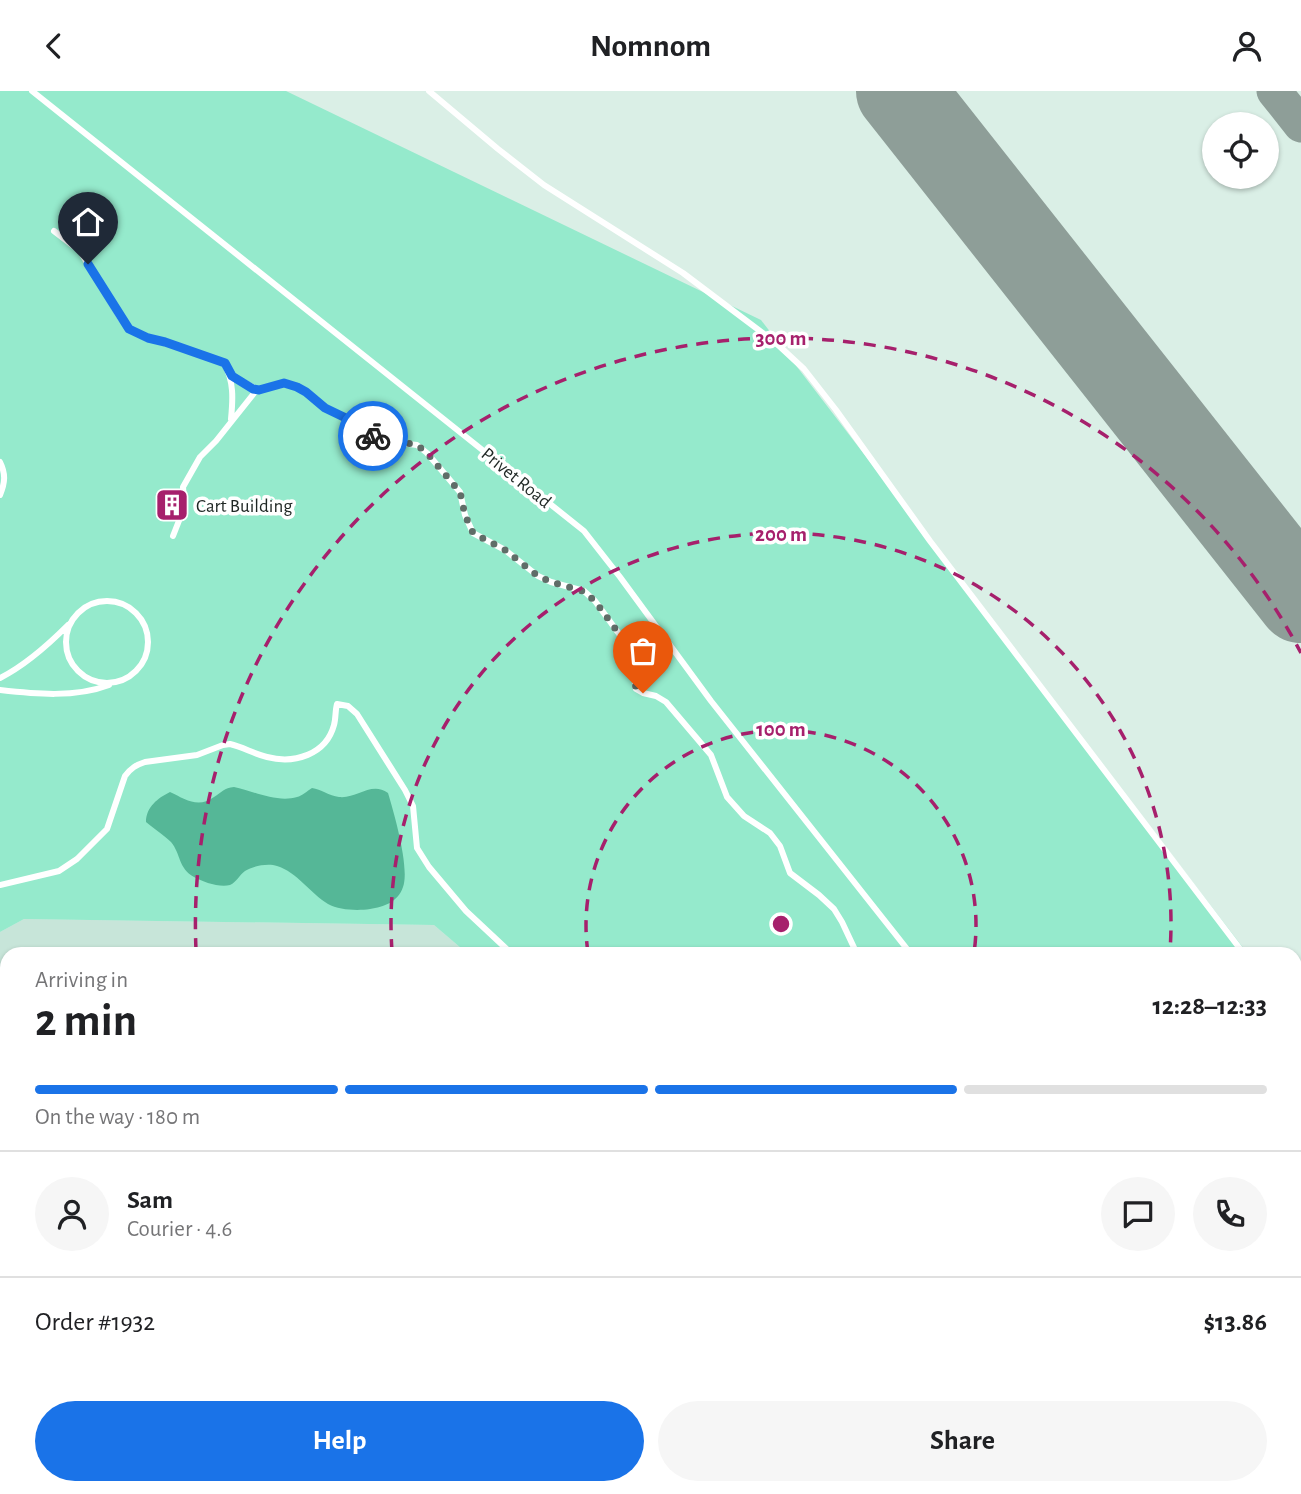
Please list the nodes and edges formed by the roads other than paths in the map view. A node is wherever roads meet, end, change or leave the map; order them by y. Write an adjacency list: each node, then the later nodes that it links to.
1 (32, 91): 17 (lane, Privet Road)
2 (429, 91): 18 (lane)
3 (54, 231): 4 (lane)
4 (232, 376): 5 (lane); 6 (lane)
5 (259, 390): 6 (lane); 16 (lane)
6 (231, 421): 9 (lane)
7 (0, 462): 8 (lane)
8 (0, 495)
9 (173, 536)
10 (70, 624): 11 (lane); 12 (lane); 12 (lane)
11 (0, 678)
12 (120, 681): 13 (lane)
13 (0, 690)
14 (0, 885): 15 (lane)
15 (505, 947)
16 (854, 947)
17 (905, 947)
18 (1239, 947)

